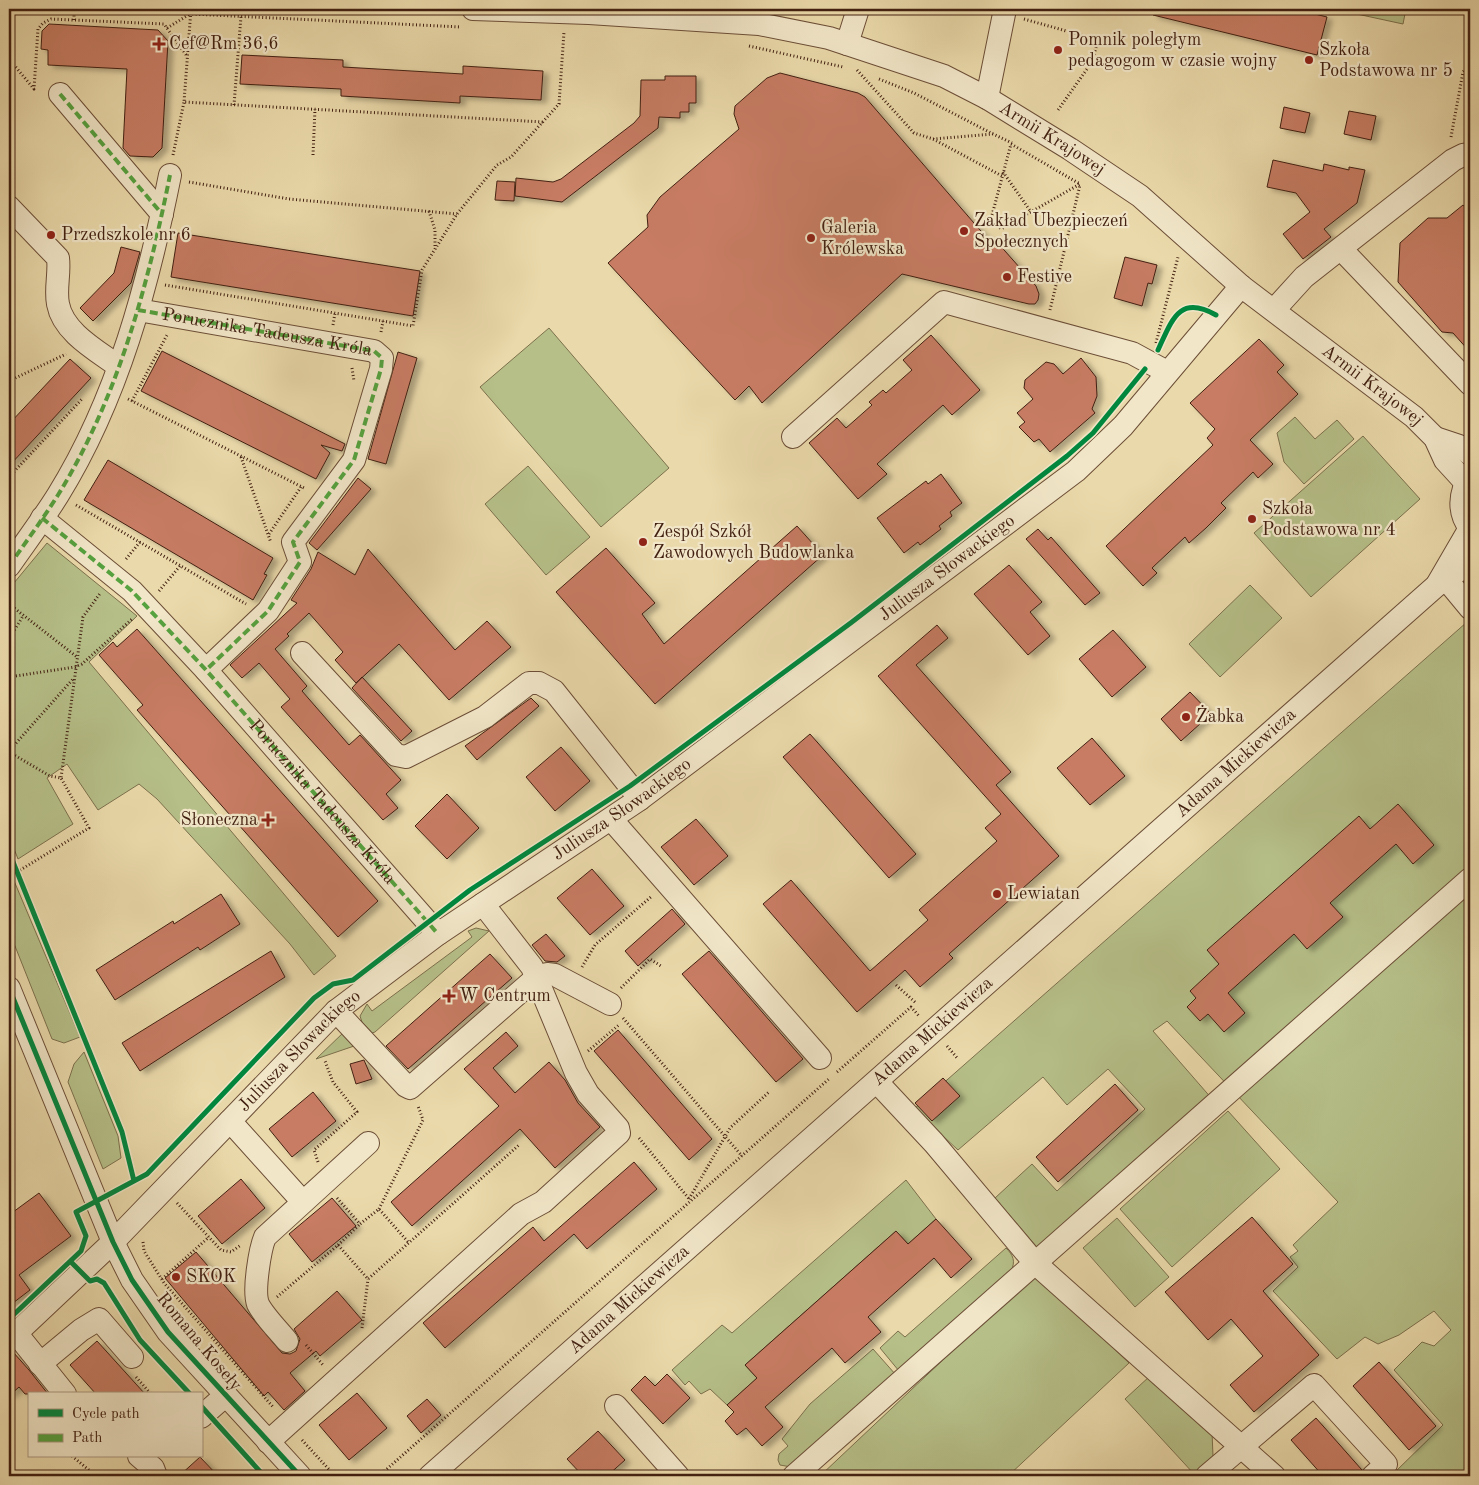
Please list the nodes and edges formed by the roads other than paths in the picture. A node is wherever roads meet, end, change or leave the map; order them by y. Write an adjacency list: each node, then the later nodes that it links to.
1 (858, 9): 5 (street)
2 (590, 11): 4 (street, Armii Krajowej); 5 (street, Armii Krajowej)
3 (1013, 14): 7 (street)
4 (470, 18)
5 (847, 44): 7 (street, Armii Krajowej)
6 (60, 94): 11 (street)
7 (987, 98): 13 (street, Armii Krajowej)
8 (1470, 154): 12 (street)
9 (170, 175): 11 (street, Porucznika Tadeusza Króla)
10 (9, 207): 16 (street)
11 (162, 214): 14 (street, Porucznika Tadeusza Króla)
12 (1341, 249): 15 (street); 18 (street)
13 (1241, 286): 15 (street, Armii Krajowej); 17 (street, Juliusza Słowackiego)
14 (138, 310): 16 (street, Porucznika Tadeusza Króla); 30 (street, Porucznika Tadeusza Króla)
15 (1274, 310): 20 (street, Armii Krajowej)
16 (118, 366): 23 (street, Porucznika Tadeusza Króla)
17 (1167, 372): 19 (street); 31 (street, Juliusza Słowackiego)
18 (1470, 384)
19 (793, 437)
20 (1435, 438): 21 (street, Armii Krajowej); 22 (street, Armii Krajowej)
21 (1470, 454)
22 (1468, 480): 24 (street)
23 (42, 518): 26 (street, Porucznika Tadeusza Króla); 30 (street, Porucznika Tadeusza Króla)
24 (1470, 528): 27 (street, Adama Mickiewicza)
25 (1470, 564): 27 (street, Adama Mickiewicza)
26 (9, 566)
27 (1441, 583): 28 (street); 42 (street, Adama Mickiewicza)
28 (1470, 608)
29 (302, 652): 31 (street)
30 (206, 670): 35 (street, Porucznika Tadeusza Króla)
31 (640, 799): 32 (street, Juliusza Słowackiego)
32 (611, 818): 34 (street, Juliusza Słowackiego); 41 (street)
33 (1470, 879): 47 (street)
34 (483, 904): 35 (street, Juliusza Słowackiego); 36 (street)
35 (438, 934): 38 (street, Juliusza Słowackiego)
36 (537, 977): 38 (street); 39 (street); 56 (street)
37 (9, 988): 40 (street, Romana Koseły)
38 (336, 1010): 43 (street, Juliusza Słowackiego)
39 (617, 1012)
40 (16, 1030): 46 (street, Romana Koseły)
41 (820, 1058)
42 (876, 1082): 47 (street); 59 (street, Adama Mickiewicza)
43 (230, 1121): 45 (street); 46 (street, Juliusza Słowackiego)
44 (368, 1143): 45 (street)
45 (302, 1202): 49 (street)
46 (113, 1242): 48 (street, Juliusza Słowackiego); 53 (street, Romana Koseły)
47 (1035, 1264): 57 (street); 61 (street)
48 (12, 1336): 51 (street)
49 (287, 1341)
50 (132, 1356): 51 (street)
51 (40, 1364): 52 (street)
52 (63, 1392)
53 (226, 1395): 55 (street); 56 (street, Romana Koseły)
54 (616, 1406): 60 (street)
55 (202, 1416)
56 (268, 1442): 58 (street, Romana Koseły)
57 (1241, 1445): 62 (street); 63 (street); 64 (street)
58 (300, 1476)
59 (430, 1476)
60 (678, 1476)
61 (794, 1476)
62 (1207, 1476)
63 (1274, 1476)
64 (1373, 1476)

